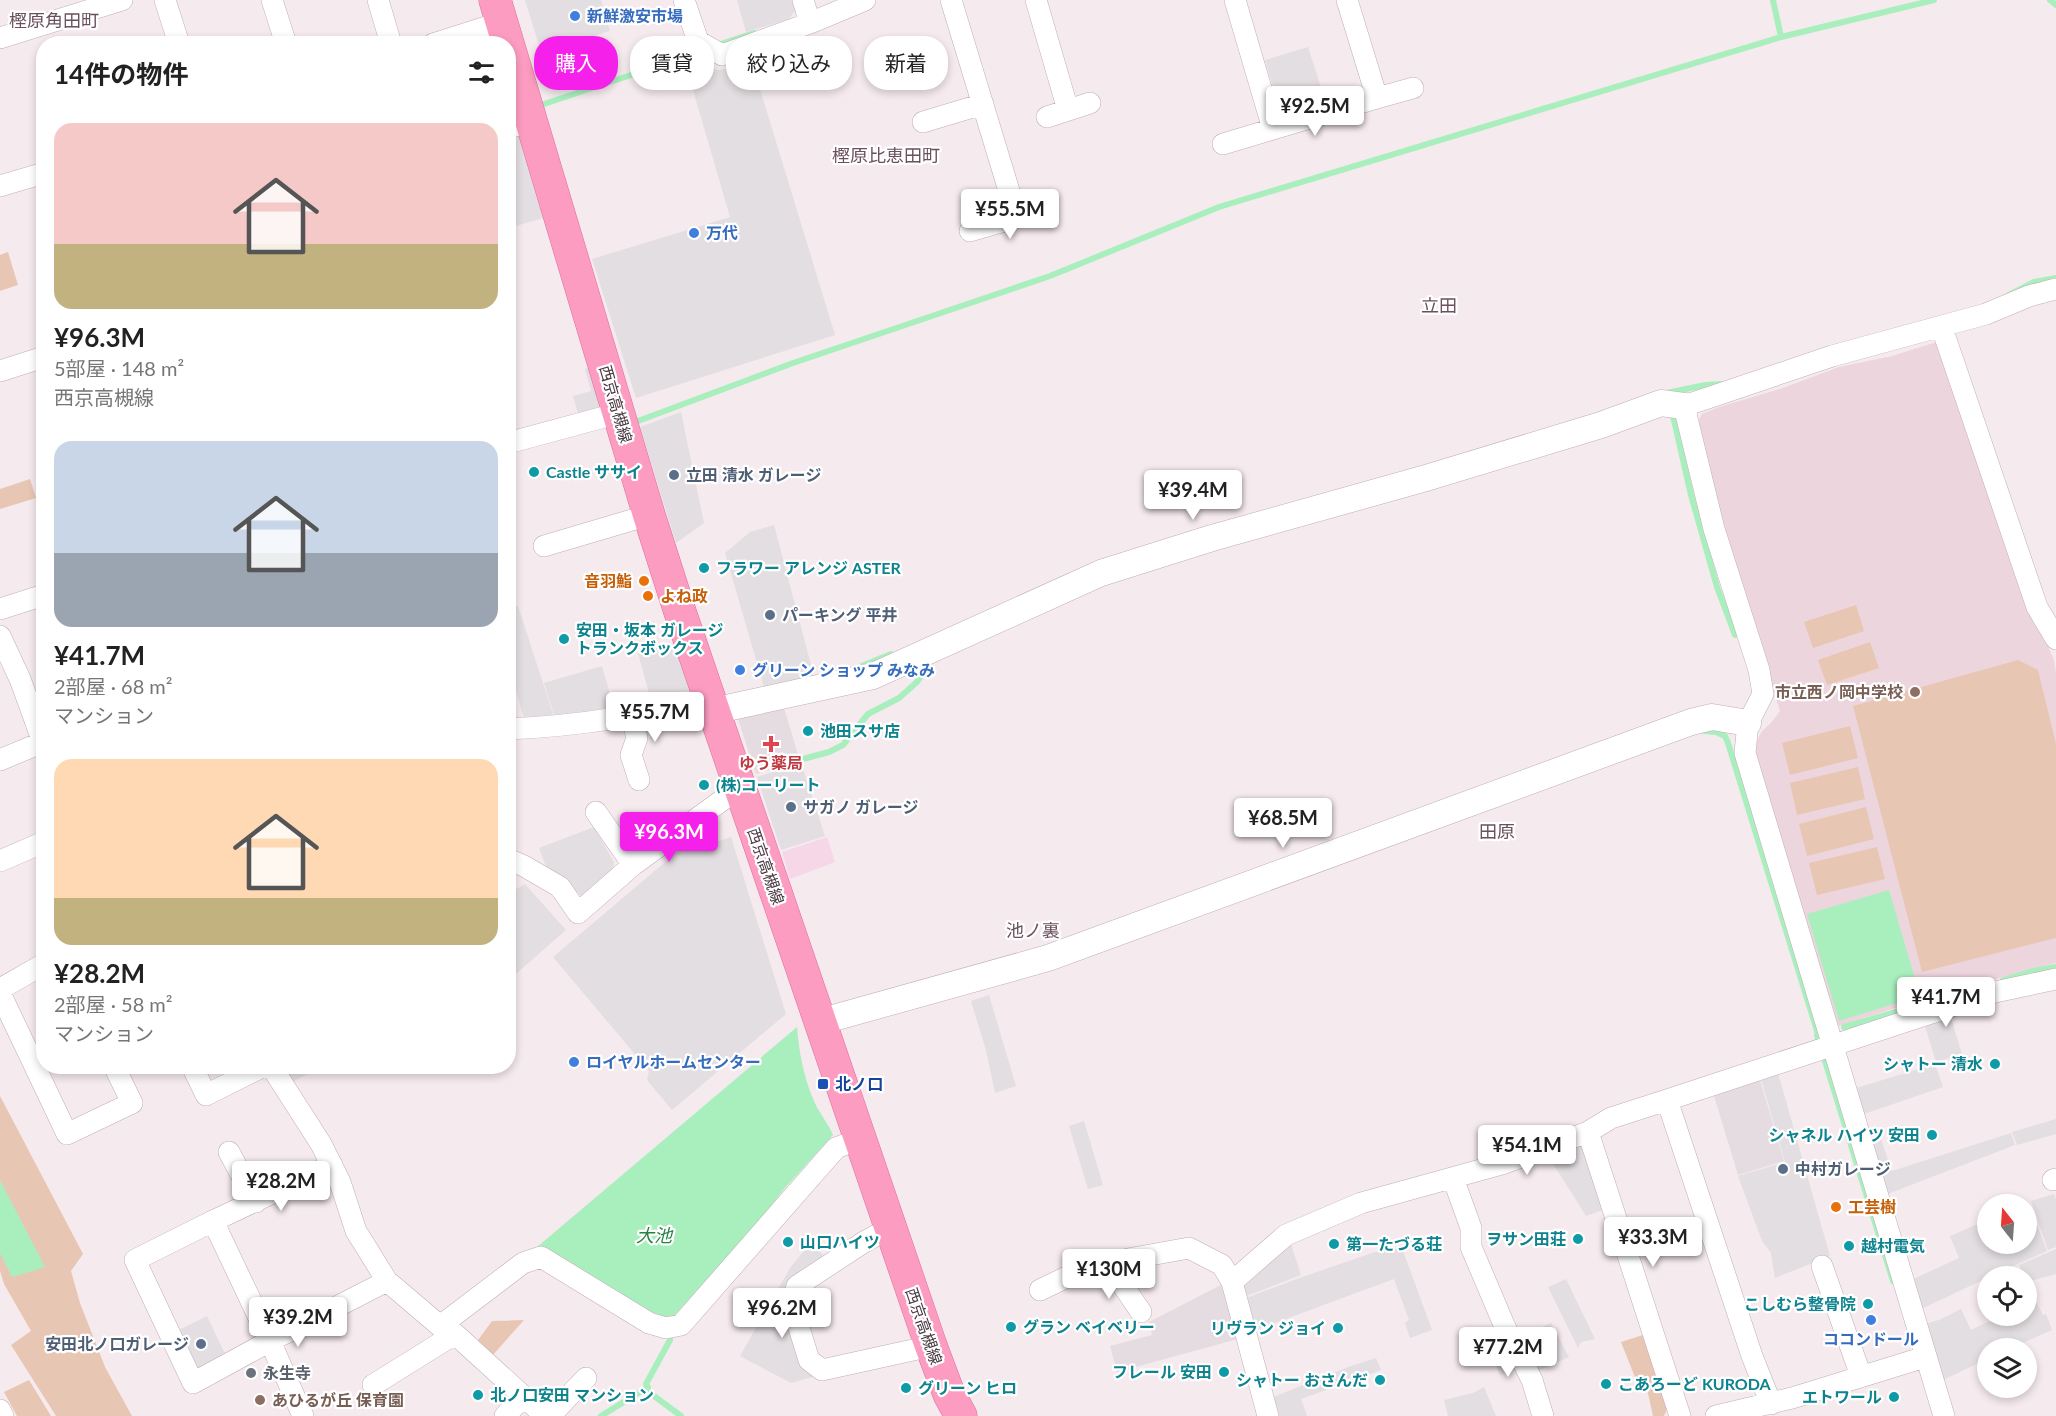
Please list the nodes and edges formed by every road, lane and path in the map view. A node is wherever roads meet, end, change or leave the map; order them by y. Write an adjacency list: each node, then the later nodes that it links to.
1 (122, 0): 19 (street)
2 (165, 0): 14 (street)
3 (272, 0): 15 (street)
4 (378, 0): 16 (street)
5 (684, 0): 13 (street)
6 (802, 0): 13 (street)
7 (865, 0): 13 (street)
8 (951, 0): 24 (street)
9 (1036, 0): 25 (street)
10 (1235, 0): 29 (street)
11 (1347, 0): 21 (street)
12 (499, 11): 17 (street); 18 (main road, 西京高槻線)
13 (810, 23)
14 (176, 36)
15 (283, 36)
16 (389, 36)
17 (449, 36)
18 (504, 36)
19 (0, 38)
20 (1413, 88): 21 (street)
21 (1377, 98): 29 (street)
22 (516, 99): 28 (main road, 西京高槻線)
23 (1090, 103): 25 (street)
24 (983, 104): 27 (street); 34 (street)
25 (1068, 110): 26 (street)
26 (1047, 117)
27 (923, 122)
28 (521, 125): 41 (main road, 西京高槻線)
29 (1273, 129): 30 (street)
30 (1223, 144)
31 (36, 175): 32 (street)
32 (0, 186)
33 (1039, 211): 34 (street)
34 (1017, 217): 35 (street)
35 (970, 231)
36 (2056, 289): 37 (street)
37 (1942, 328): 40 (street); 48 (street)
38 (36, 359): 39 (street)
39 (0, 370)
40 (1684, 406): 49 (street); 51 (street)
41 (619, 413): 42 (street); 43 (main road, 西京高槻線)
42 (516, 441)
43 (649, 515): 44 (street); 49 (main road, 西京高槻線)
44 (544, 546)
45 (36, 598): 46 (street)
46 (0, 609)
47 (0, 636): 52 (street)
48 (2056, 639)
49 (711, 705): 50 (street); 57 (main road, 西京高槻線)
50 (632, 717): 53 (street); 56 (street)
51 (1748, 723): 66 (street); 67 (street)
52 (36, 724)
53 (516, 729)
54 (36, 746): 55 (street)
55 (0, 760)
56 (639, 780)
57 (739, 788): 62 (street); 66 (main road, 西京高槻線)
58 (596, 812): 62 (street)
59 (36, 845): 60 (street)
60 (0, 861)
61 (516, 862): 62 (street)
62 (633, 865)
63 (36, 969): 65 (street)
64 (2056, 979): 67 (street)
65 (0, 991): 68 (street)
66 (819, 1022): 76 (main road, 西京高槻線)
67 (1824, 1048): 74 (street); 92 (street)
68 (36, 1068)
69 (39, 1074): 70 (street)
70 (118, 1074)
71 (196, 1074): 72 (street)
72 (248, 1074)
73 (276, 1074): 78 (street)
74 (1667, 1100): 75 (street); 97 (street)
75 (1588, 1132): 79 (street); 106 (street)
76 (859, 1138): 82 (main road, 西京高槻線); 89 (street)
77 (229, 1152): 80 (street)
78 (332, 1166): 80 (street); 85 (street)
79 (1453, 1178): 86 (street); 105 (street)
80 (256, 1202): 81 (street)
81 (213, 1221): 90 (street); 90 (street)
82 (890, 1228): 91 (main road, 西京高槻線); 91 (street)
83 (1109, 1265): 86 (street); 87 (street); 88 (street)
84 (1822, 1266): 93 (street)
85 (387, 1281): 89 (street); 90 (street)
86 (1232, 1282): 104 (street)
87 (1040, 1290)
88 (1141, 1312)
89 (447, 1330): 95 (street); 96 (street)
90 (270, 1341): 100 (street)
91 (931, 1346): 103 (main road, 西京高槻線)
92 (1924, 1357): 93 (street); 108 (street)
93 (1861, 1376): 97 (street)
94 (586, 1378): 102 (street)
95 (373, 1385)
96 (523, 1397): 101 (street); 102 (street)
97 (1771, 1404): 107 (street)
98 (0, 1410): 99 (street)
99 (3, 1416)
100 (303, 1416)
101 (505, 1416)
102 (548, 1416)
103 (961, 1416)
104 (1268, 1416)
105 (1543, 1416)
106 (1680, 1416)
107 (1716, 1416)
108 (1944, 1416)

